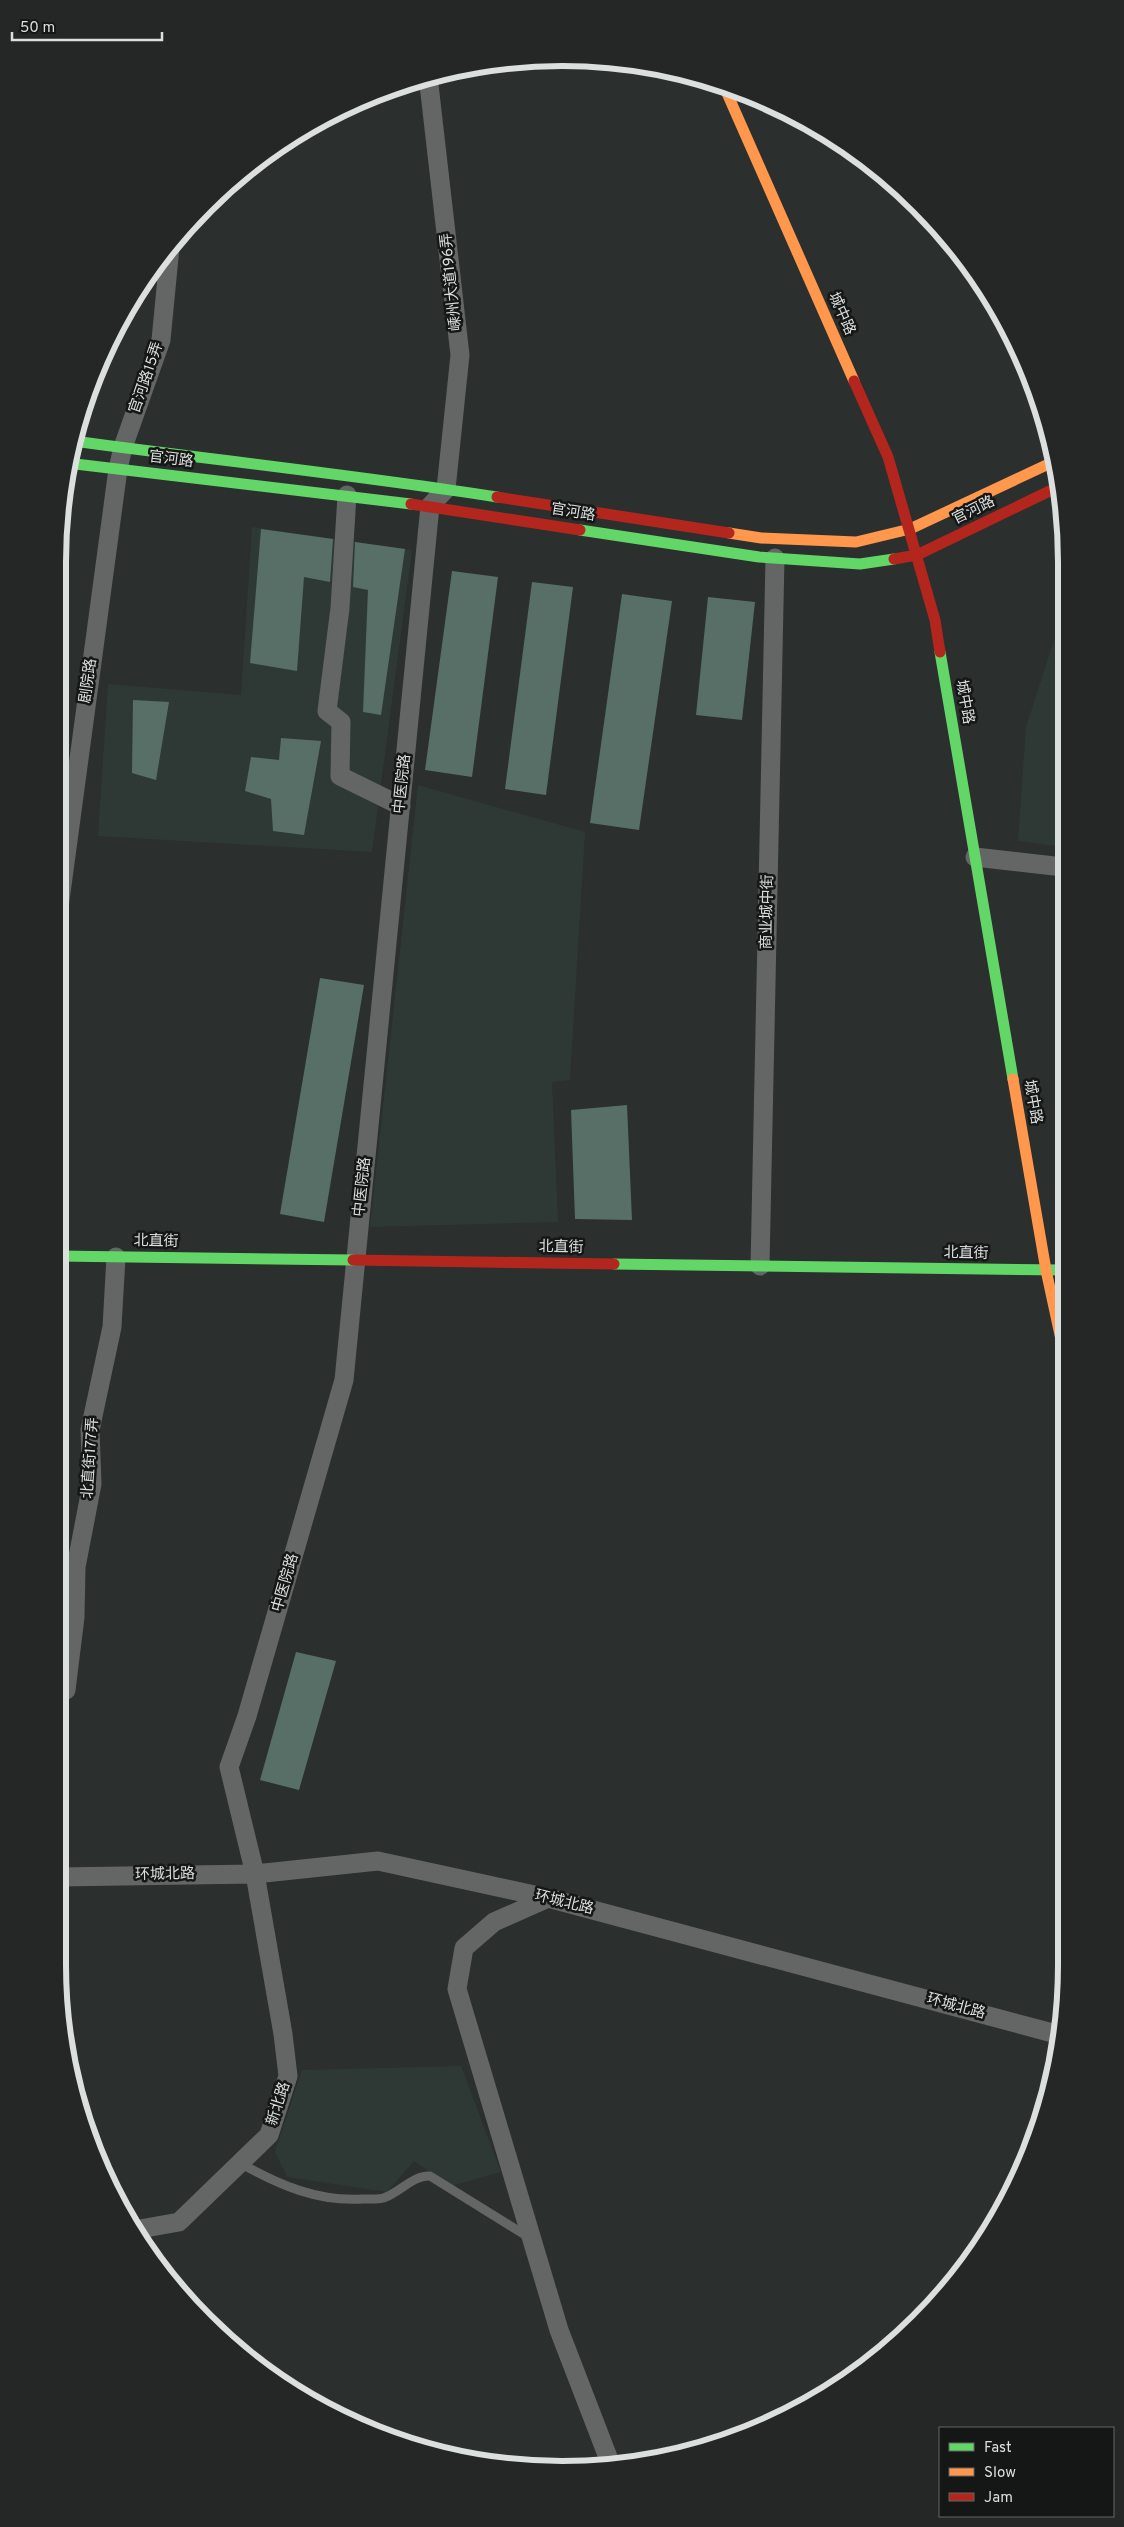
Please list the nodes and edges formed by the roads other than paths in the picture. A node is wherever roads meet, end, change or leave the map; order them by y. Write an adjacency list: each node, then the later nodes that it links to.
1 (429, 85): 9 (street, 嵊州大道196弄)
2 (728, 96): 13 (main road, 城中路)
3 (169, 260): 5 (street, 官河路15弄)
4 (81, 441): 5 (main road, 官河路)
5 (123, 447): 8 (street, 剧院路); 9 (main road, 官河路)
6 (76, 464): 8 (main road, 官河路)
7 (1048, 464): 13 (main road, 官河路)
8 (118, 469): 11 (main road, 官河路); 17 (street, 剧院路)
9 (446, 489): 12 (street); 13 (main road, 官河路)
10 (1053, 490): 14 (main road, 官河路)
11 (347, 495): 12 (main road, 官河路); 16 (street)
12 (430, 506): 15 (main road, 官河路); 16 (street, 中医院路)
13 (910, 529): 14 (main road, 城中路)
14 (917, 555): 15 (main road, 官河路); 18 (main road, 城中路)
15 (775, 558): 23 (street, 商业城中街)
16 (401, 806): 22 (street, 中医院路)
17 (66, 856)
18 (975, 857): 19 (street); 24 (main road, 城中路)
19 (1058, 866)
20 (66, 1256): 21 (main road, 北直街)
21 (116, 1257): 22 (main road, 北直街); 27 (street, 北直街177弄)
22 (356, 1261): 23 (main road, 北直街); 28 (street, 中医院路)
23 (760, 1266): 24 (main road, 北直街)
24 (1046, 1270): 25 (main road, 北直街); 26 (main road, 城中路)
25 (1058, 1270)
26 (1058, 1326)
27 (66, 1690)
28 (255, 1874): 29 (street, 环城北路); 30 (street, 环城北路); 32 (street, 新北路)
29 (66, 1877)
30 (548, 1898): 31 (street, 环城北路); 34 (street)
31 (1054, 2032)
32 (240, 2163): 33 (street, 新北路); 34 (lane)
33 (143, 2229)
34 (531, 2239): 35 (street)
35 (609, 2459)

